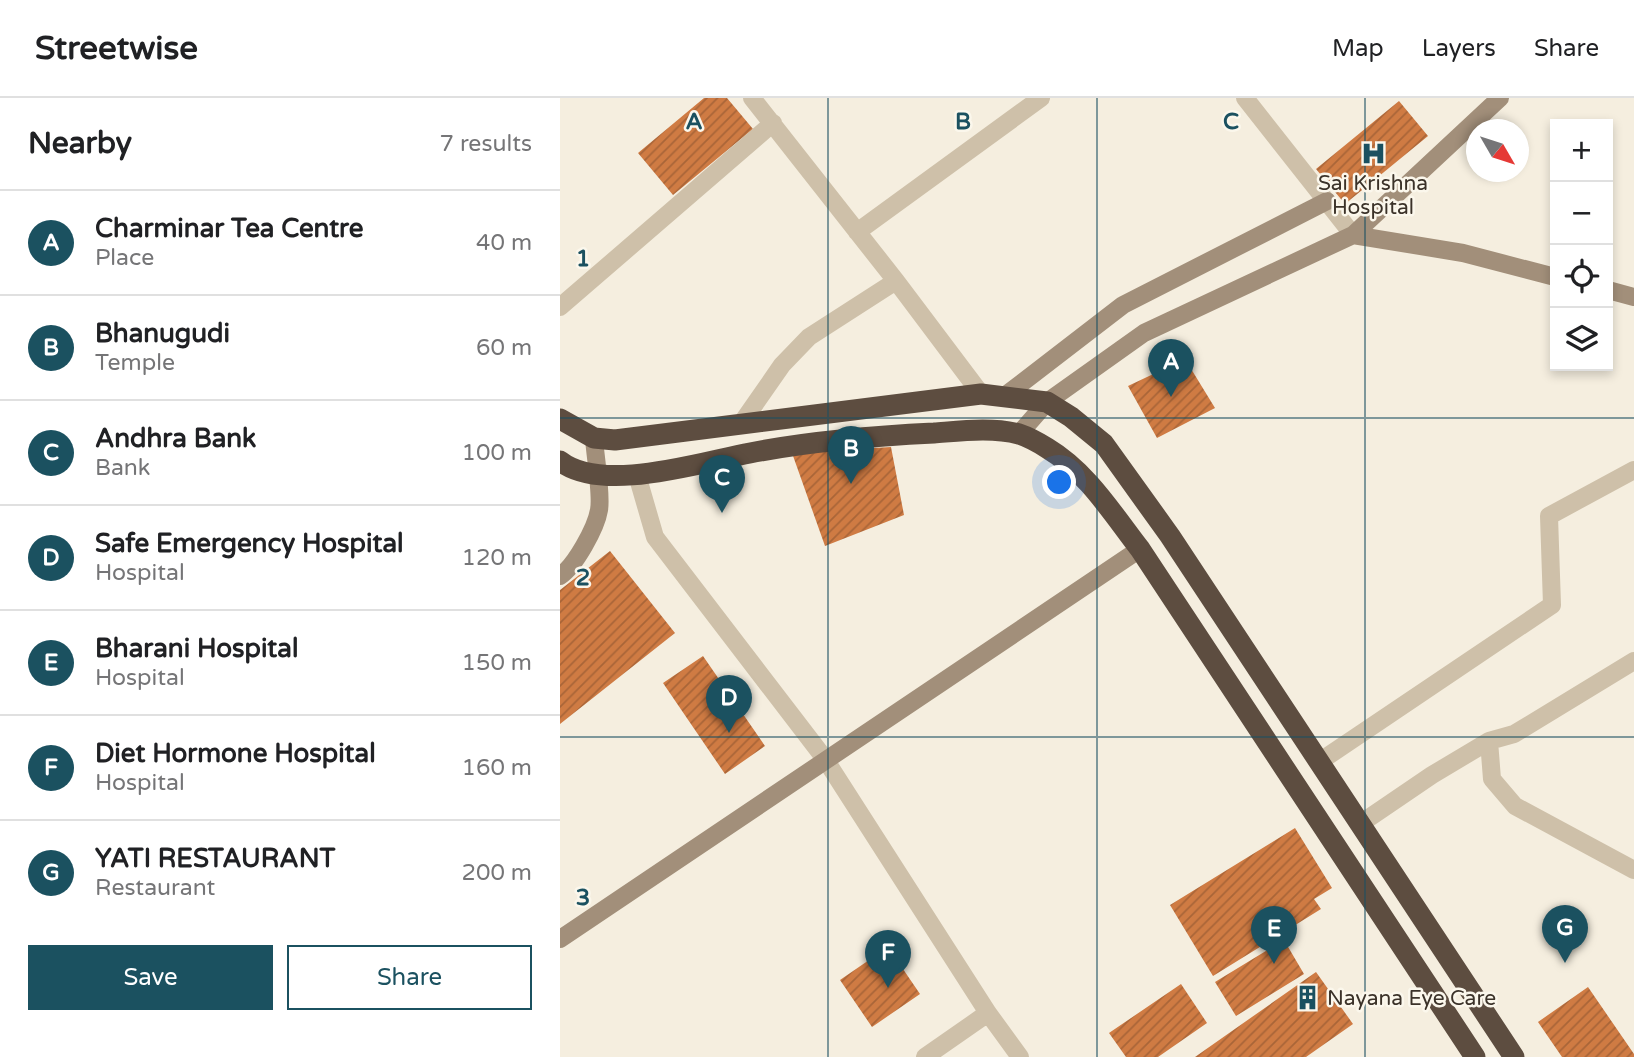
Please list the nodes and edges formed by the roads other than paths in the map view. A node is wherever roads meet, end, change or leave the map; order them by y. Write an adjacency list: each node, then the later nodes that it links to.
1 (752, 98): 5 (street)
2 (1041, 98): 7 (street)
3 (1245, 98): 6 (street)
4 (1500, 98): 8 (street)
5 (773, 123): 7 (street); 13 (street)
6 (1326, 201): 8 (street); 15 (street)
7 (857, 232): 10 (street)
8 (1353, 235): 9 (street); 16 (street)
9 (1550, 276)
10 (896, 281): 14 (street); 18 (street)
11 (1613, 291): 12 (street)
12 (1634, 297)
13 (560, 307)
14 (981, 394): 15 (highway); 18 (highway)
15 (1006, 396): 16 (highway)
16 (1047, 402): 19 (street); 30 (highway)
17 (560, 419): 20 (highway)
18 (741, 424): 20 (highway)
19 (1019, 434): 24 (highway); 25 (highway)
20 (594, 438): 23 (street)
21 (560, 461): 23 (highway)
22 (1634, 470): 30 (street)
23 (597, 475): 24 (highway); 26 (street)
24 (637, 475): 29 (street)
25 (1140, 549): 29 (street); 37 (highway)
26 (560, 576)
27 (1634, 661): 28 (street)
28 (1489, 741): 31 (street); 32 (street)
29 (825, 759): 33 (street); 34 (street)
30 (1319, 762): 31 (highway)
31 (1360, 824): 38 (highway)
32 (1634, 870)
33 (560, 939)
34 (988, 1013): 35 (street); 36 (street)
35 (925, 1057)
36 (1020, 1057)
37 (1475, 1057)
38 (1514, 1057)

